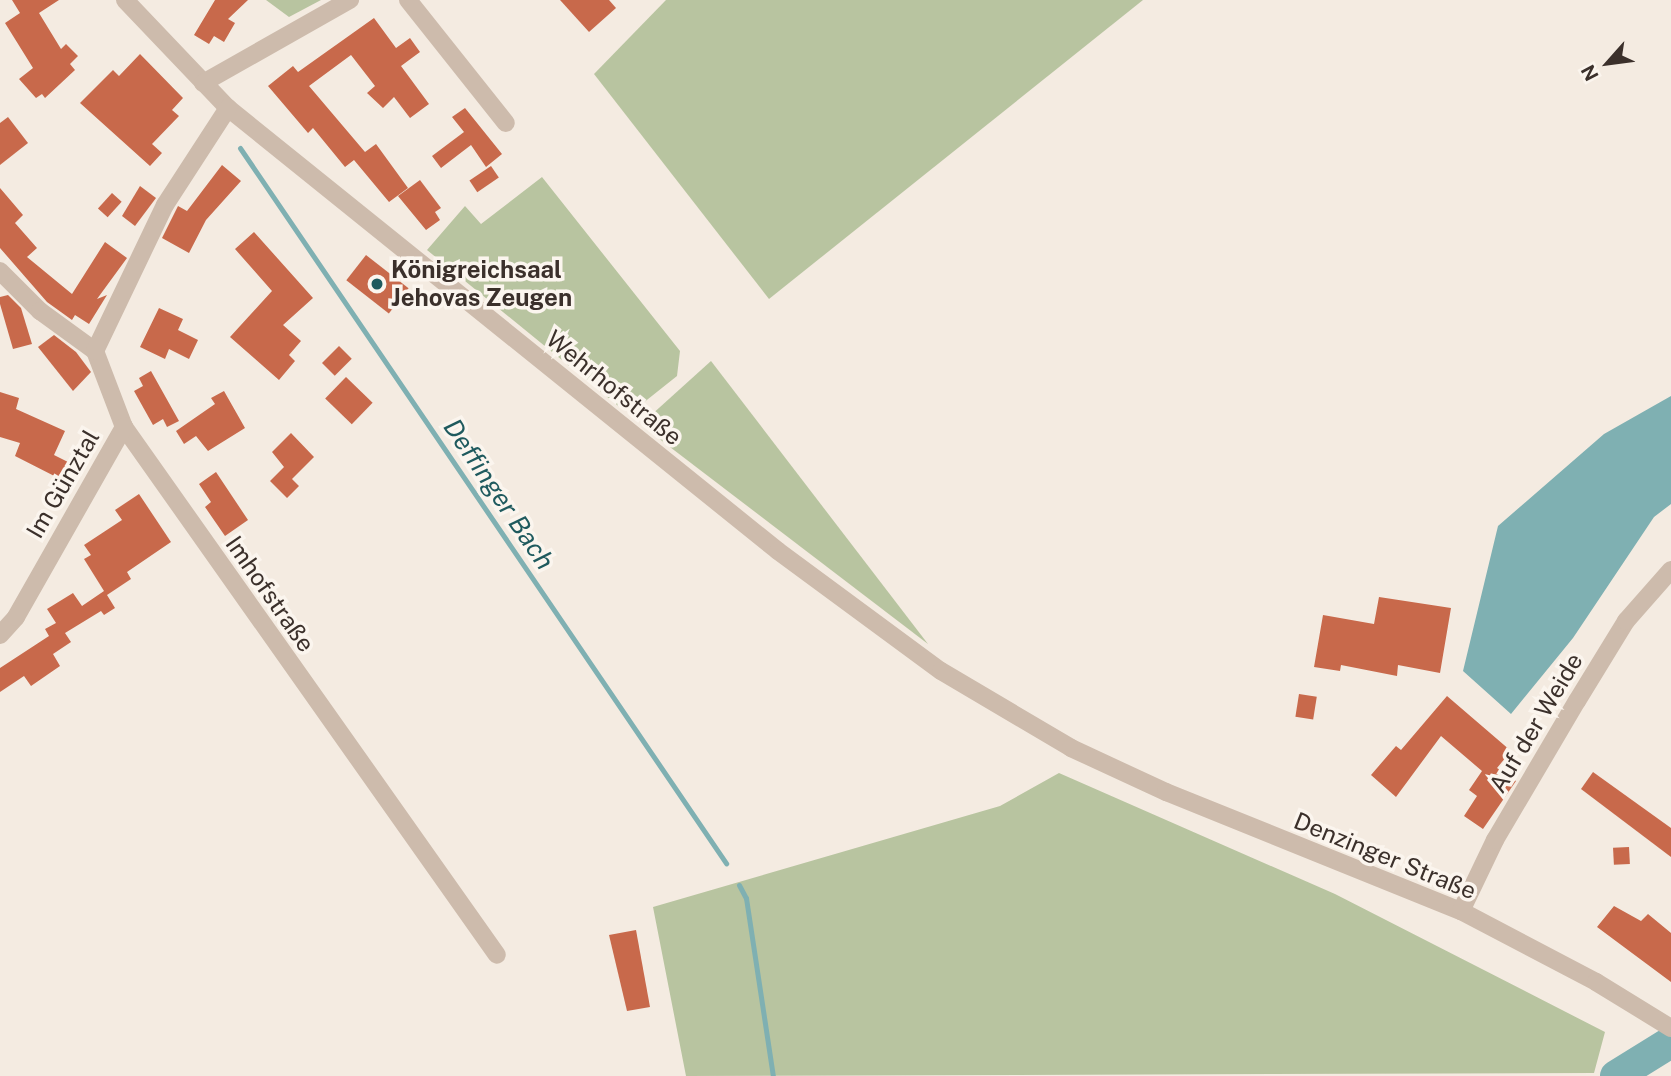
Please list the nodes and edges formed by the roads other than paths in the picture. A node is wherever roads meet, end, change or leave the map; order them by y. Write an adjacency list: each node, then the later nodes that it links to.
1 (125, 0): 4 (street, Wehrhofstraße)
2 (350, 0): 4 (street)
3 (408, 0): 6 (street)
4 (202, 83): 5 (street, Wehrhofstraße)
5 (228, 108): 8 (street); 12 (street, Wehrhofstraße)
6 (506, 123)
7 (0, 271): 8 (street)
8 (95, 351): 9 (street, Imhofstraße)
9 (124, 427): 11 (street, Im Günztal); 14 (street, Imhofstraße)
10 (1671, 570): 13 (street, Auf der Weide)
11 (0, 635)
12 (1071, 748): 13 (street, Denzinger Straße)
13 (1461, 911): 15 (street, Denzinger Straße)
14 (497, 955)
15 (1666, 1025)

